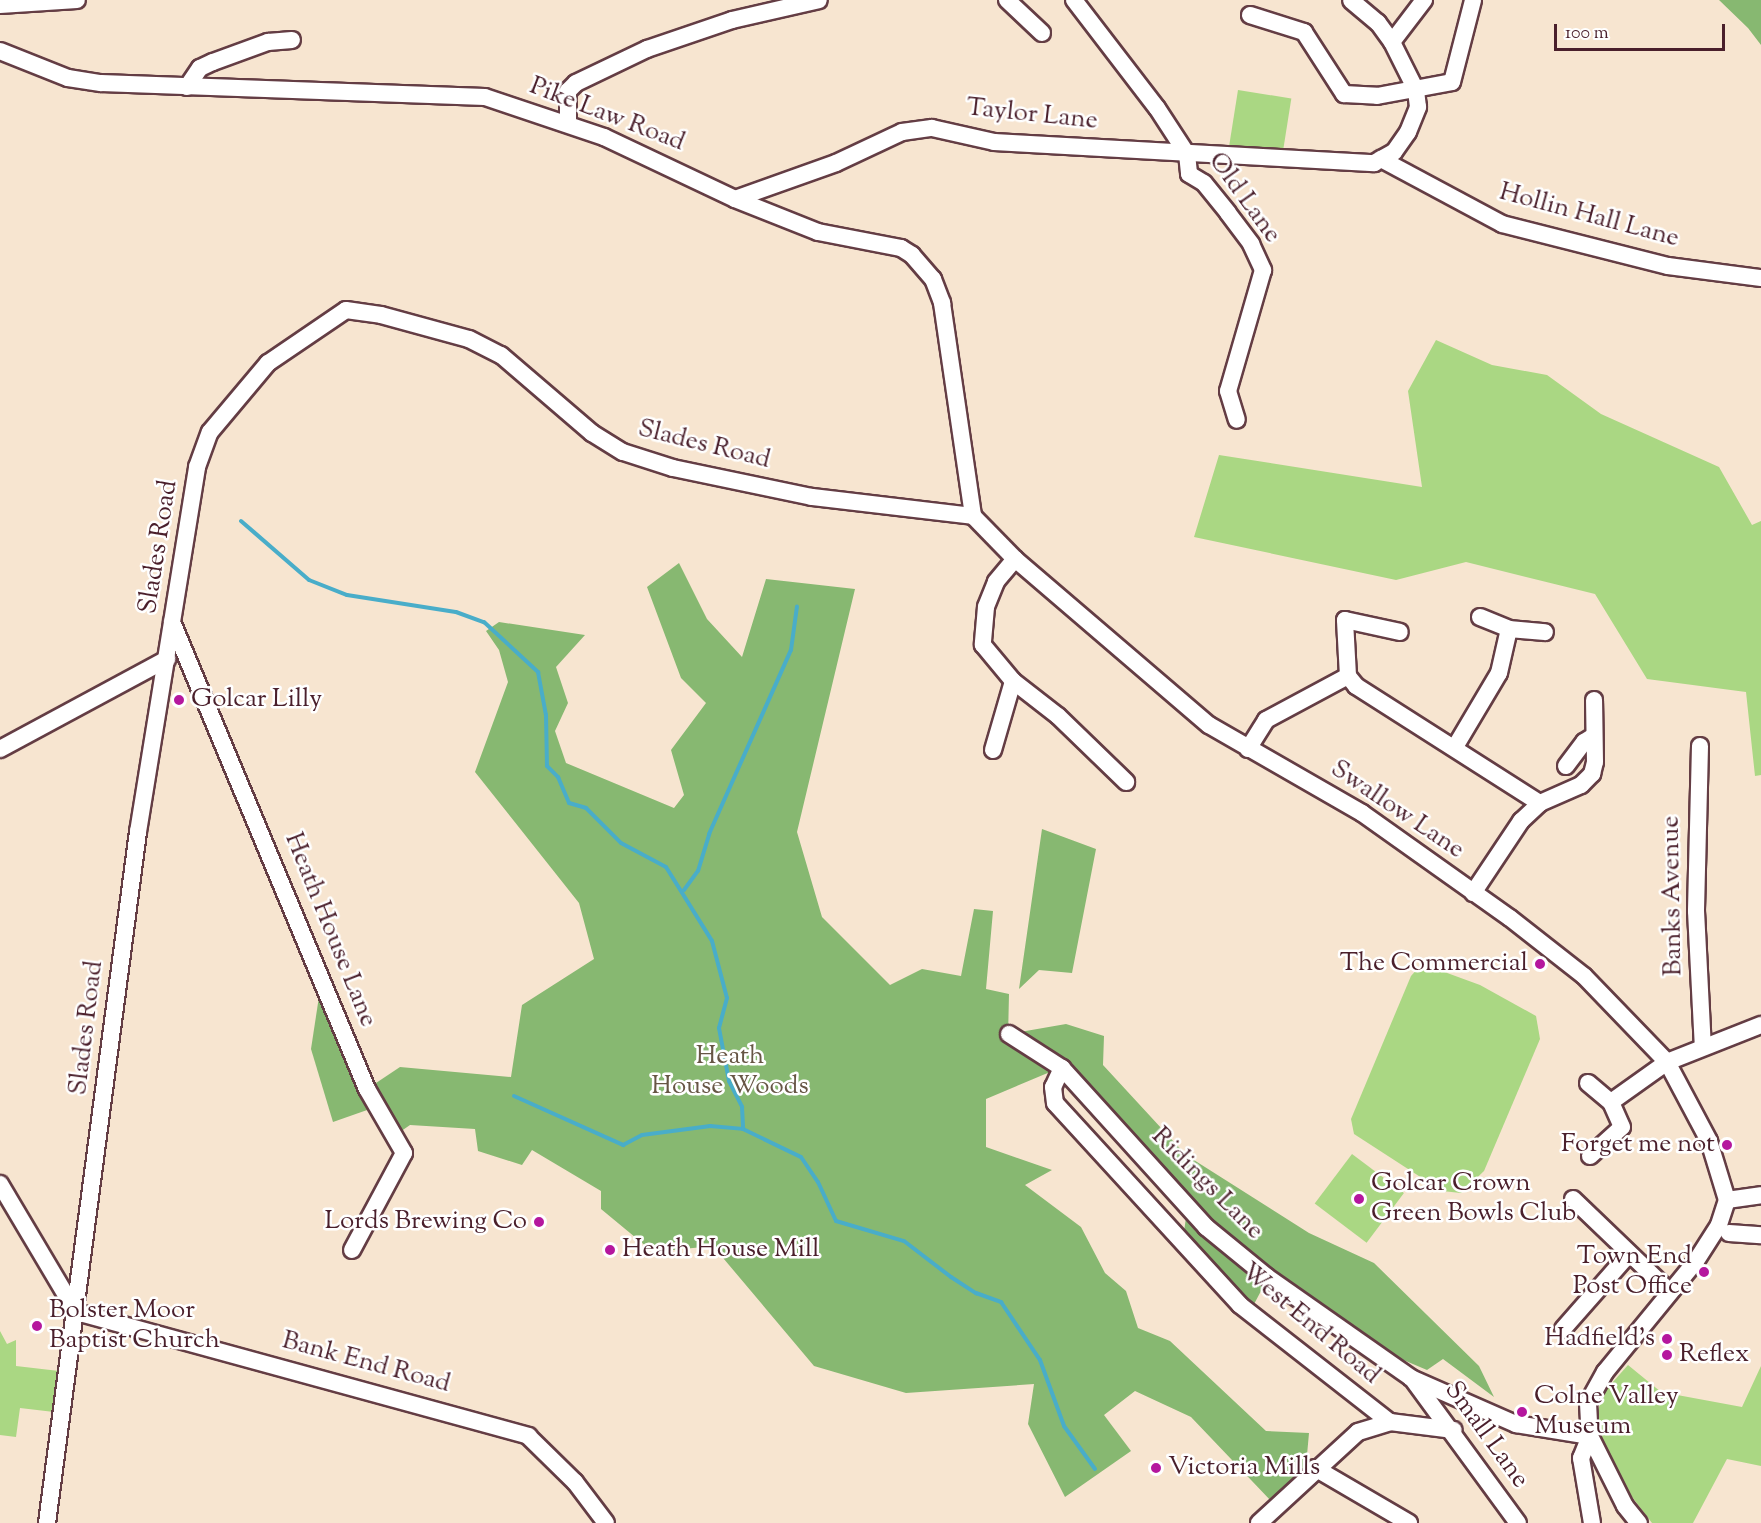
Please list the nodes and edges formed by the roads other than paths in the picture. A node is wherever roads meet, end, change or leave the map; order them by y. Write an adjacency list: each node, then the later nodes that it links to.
1 (77, 0): 8 (street)
2 (819, 0): 16 (street)
3 (1007, 0): 10 (street)
4 (1074, 0): 17 (street, Old Lane)
5 (1351, 0): 12 (street)
6 (1424, 0): 12 (street)
7 (1473, 0): 15 (street)
8 (0, 5)
9 (1250, 15): 15 (street)
10 (1042, 33)
11 (292, 40): 14 (street)
12 (1392, 42): 15 (street)
13 (0, 51): 14 (street, Pike Law Road)
14 (186, 87): 16 (street, Pike Law Road)
15 (1416, 90): 18 (street)
16 (568, 123): 19 (street, Pike Law Road)
17 (1187, 154): 18 (street, Taylor Lane); 19 (street, Taylor Lane); 21 (street, Old Lane)
18 (1381, 159): 20 (street, Hollin Hall Lane)
19 (735, 199): 22 (street, Pike Law Road)
20 (1761, 278)
21 (1237, 420)
22 (973, 516): 23 (street, Swallow Lane); 25 (street, Slades Road)
23 (1016, 559): 31 (street); 37 (street, Swallow Lane)
24 (1480, 617): 26 (street)
25 (172, 622): 29 (street, Slades Road); 57 (street, Heath House Lane)
26 (1509, 628): 28 (street); 35 (street)
27 (1400, 632): 30 (street)
28 (1545, 632)
29 (167, 659): 36 (street); 60 (street, Slades Road)
30 (1348, 676): 35 (street); 37 (street)
31 (1013, 681): 38 (street); 40 (street)
32 (1594, 700): 33 (street)
33 (1592, 738): 39 (street); 41 (street)
34 (1700, 746): 45 (street, Banks Avenue)
35 (1455, 747): 41 (street)
36 (0, 749)
37 (1248, 749): 42 (street, Swallow Lane)
38 (993, 750)
39 (1566, 766)
40 (1126, 782)
41 (1540, 803): 42 (street)
42 (1473, 893): 46 (street, Swallow Lane)
43 (1761, 1025): 45 (street)
44 (1009, 1034): 47 (street, Ridings Lane)
45 (1704, 1047): 46 (street)
46 (1667, 1062): 49 (street); 54 (street, Swallow Lane)
47 (1062, 1068): 62 (street, Ridings Lane); 63 (street, West End Road)
48 (1588, 1083): 49 (street)
49 (1611, 1102): 50 (street)
50 (1590, 1156)
51 (0, 1184): 60 (street)
52 (1761, 1195): 54 (street)
53 (1573, 1199): 58 (street)
54 (1727, 1200): 59 (street)
55 (1729, 1233): 56 (street)
56 (1761, 1236)
57 (352, 1250)
58 (1629, 1254): 59 (street); 61 (street)
59 (1670, 1292): 65 (street)
60 (76, 1312): 67 (street, Slades Road); 68 (street, Bank End Road)
61 (1563, 1329)
62 (1412, 1378): 64 (street, Small Lane); 65 (street)
63 (1390, 1422): 64 (street); 66 (street)
64 (1452, 1430): 71 (street, Small Lane)
65 (1590, 1436): 72 (street); 73 (street)
66 (1315, 1468): 69 (street); 70 (street)
67 (47, 1523)
68 (606, 1523)
69 (1259, 1523)
70 (1409, 1523)
71 (1518, 1523)
72 (1592, 1523)
73 (1639, 1523)

